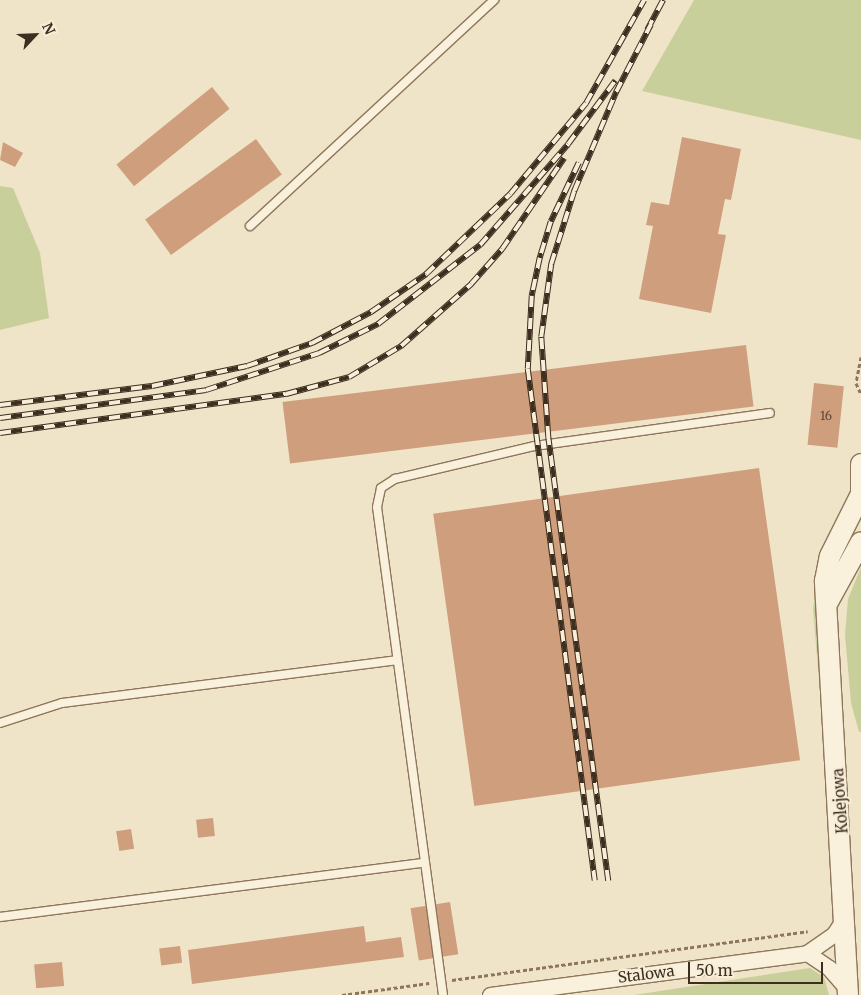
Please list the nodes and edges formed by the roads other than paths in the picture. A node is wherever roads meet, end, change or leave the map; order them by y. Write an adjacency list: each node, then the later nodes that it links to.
1 (494, 0): 2 (lane)
2 (250, 226)
3 (770, 413): 8 (lane)
4 (861, 464): 5 (street)
5 (861, 497): 7 (street, Kolejowa)
6 (861, 542): 7 (street)
7 (826, 606): 11 (street, Kolejowa)
8 (396, 660): 9 (lane); 10 (lane)
9 (0, 723)
10 (423, 863): 12 (lane); 15 (lane)
11 (846, 916): 13 (street); 14 (street, Kolejowa)
12 (0, 917)
13 (807, 953): 14 (street); 16 (street, Stalowa)
14 (848, 992)
15 (443, 995)
16 (490, 995)

